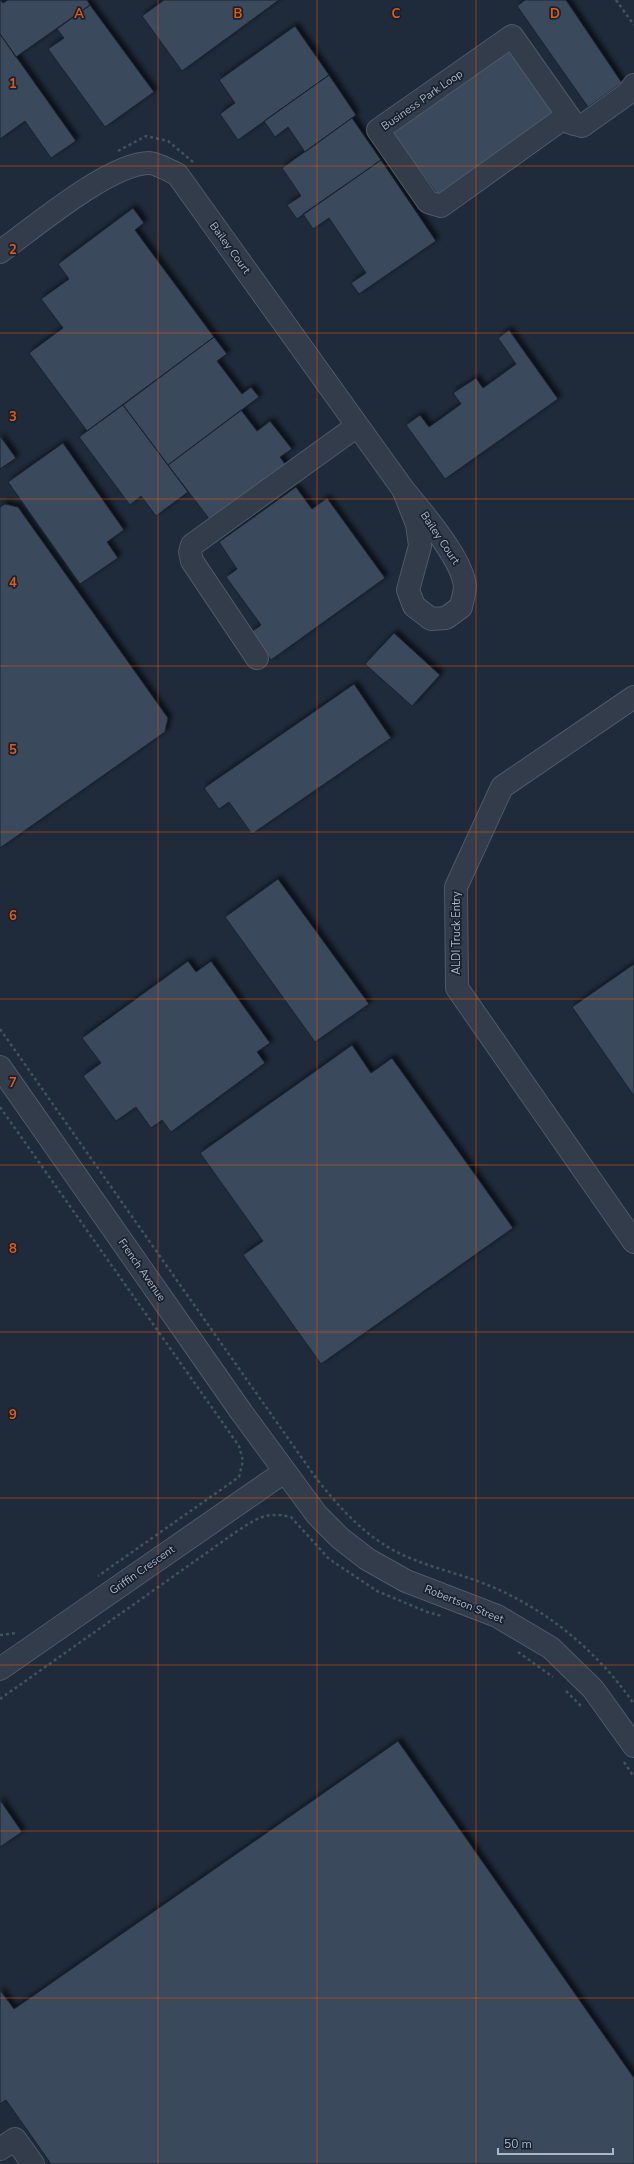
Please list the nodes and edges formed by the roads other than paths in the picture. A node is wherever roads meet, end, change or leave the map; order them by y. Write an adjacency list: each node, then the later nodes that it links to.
1 (634, 85): 2 (street, Business Park Loop)
2 (574, 124): 2 (street, Business Park Loop)
3 (0, 252): 4 (street, Bailey Court)
4 (358, 426): 5 (street, Bailey Court); 6 (street)
5 (403, 489): 5 (street, Bailey Court)
6 (257, 658)
7 (634, 697): 9 (street, ALDI Truck Entry)
8 (0, 1067): 10 (street, French Avenue)
9 (634, 1242)
10 (284, 1472): 11 (street, Griffin Crescent); 12 (street, Robertson Street)
11 (0, 1669)
12 (628, 1752)
13 (0, 2149): 14 (street)
14 (33, 2164)

